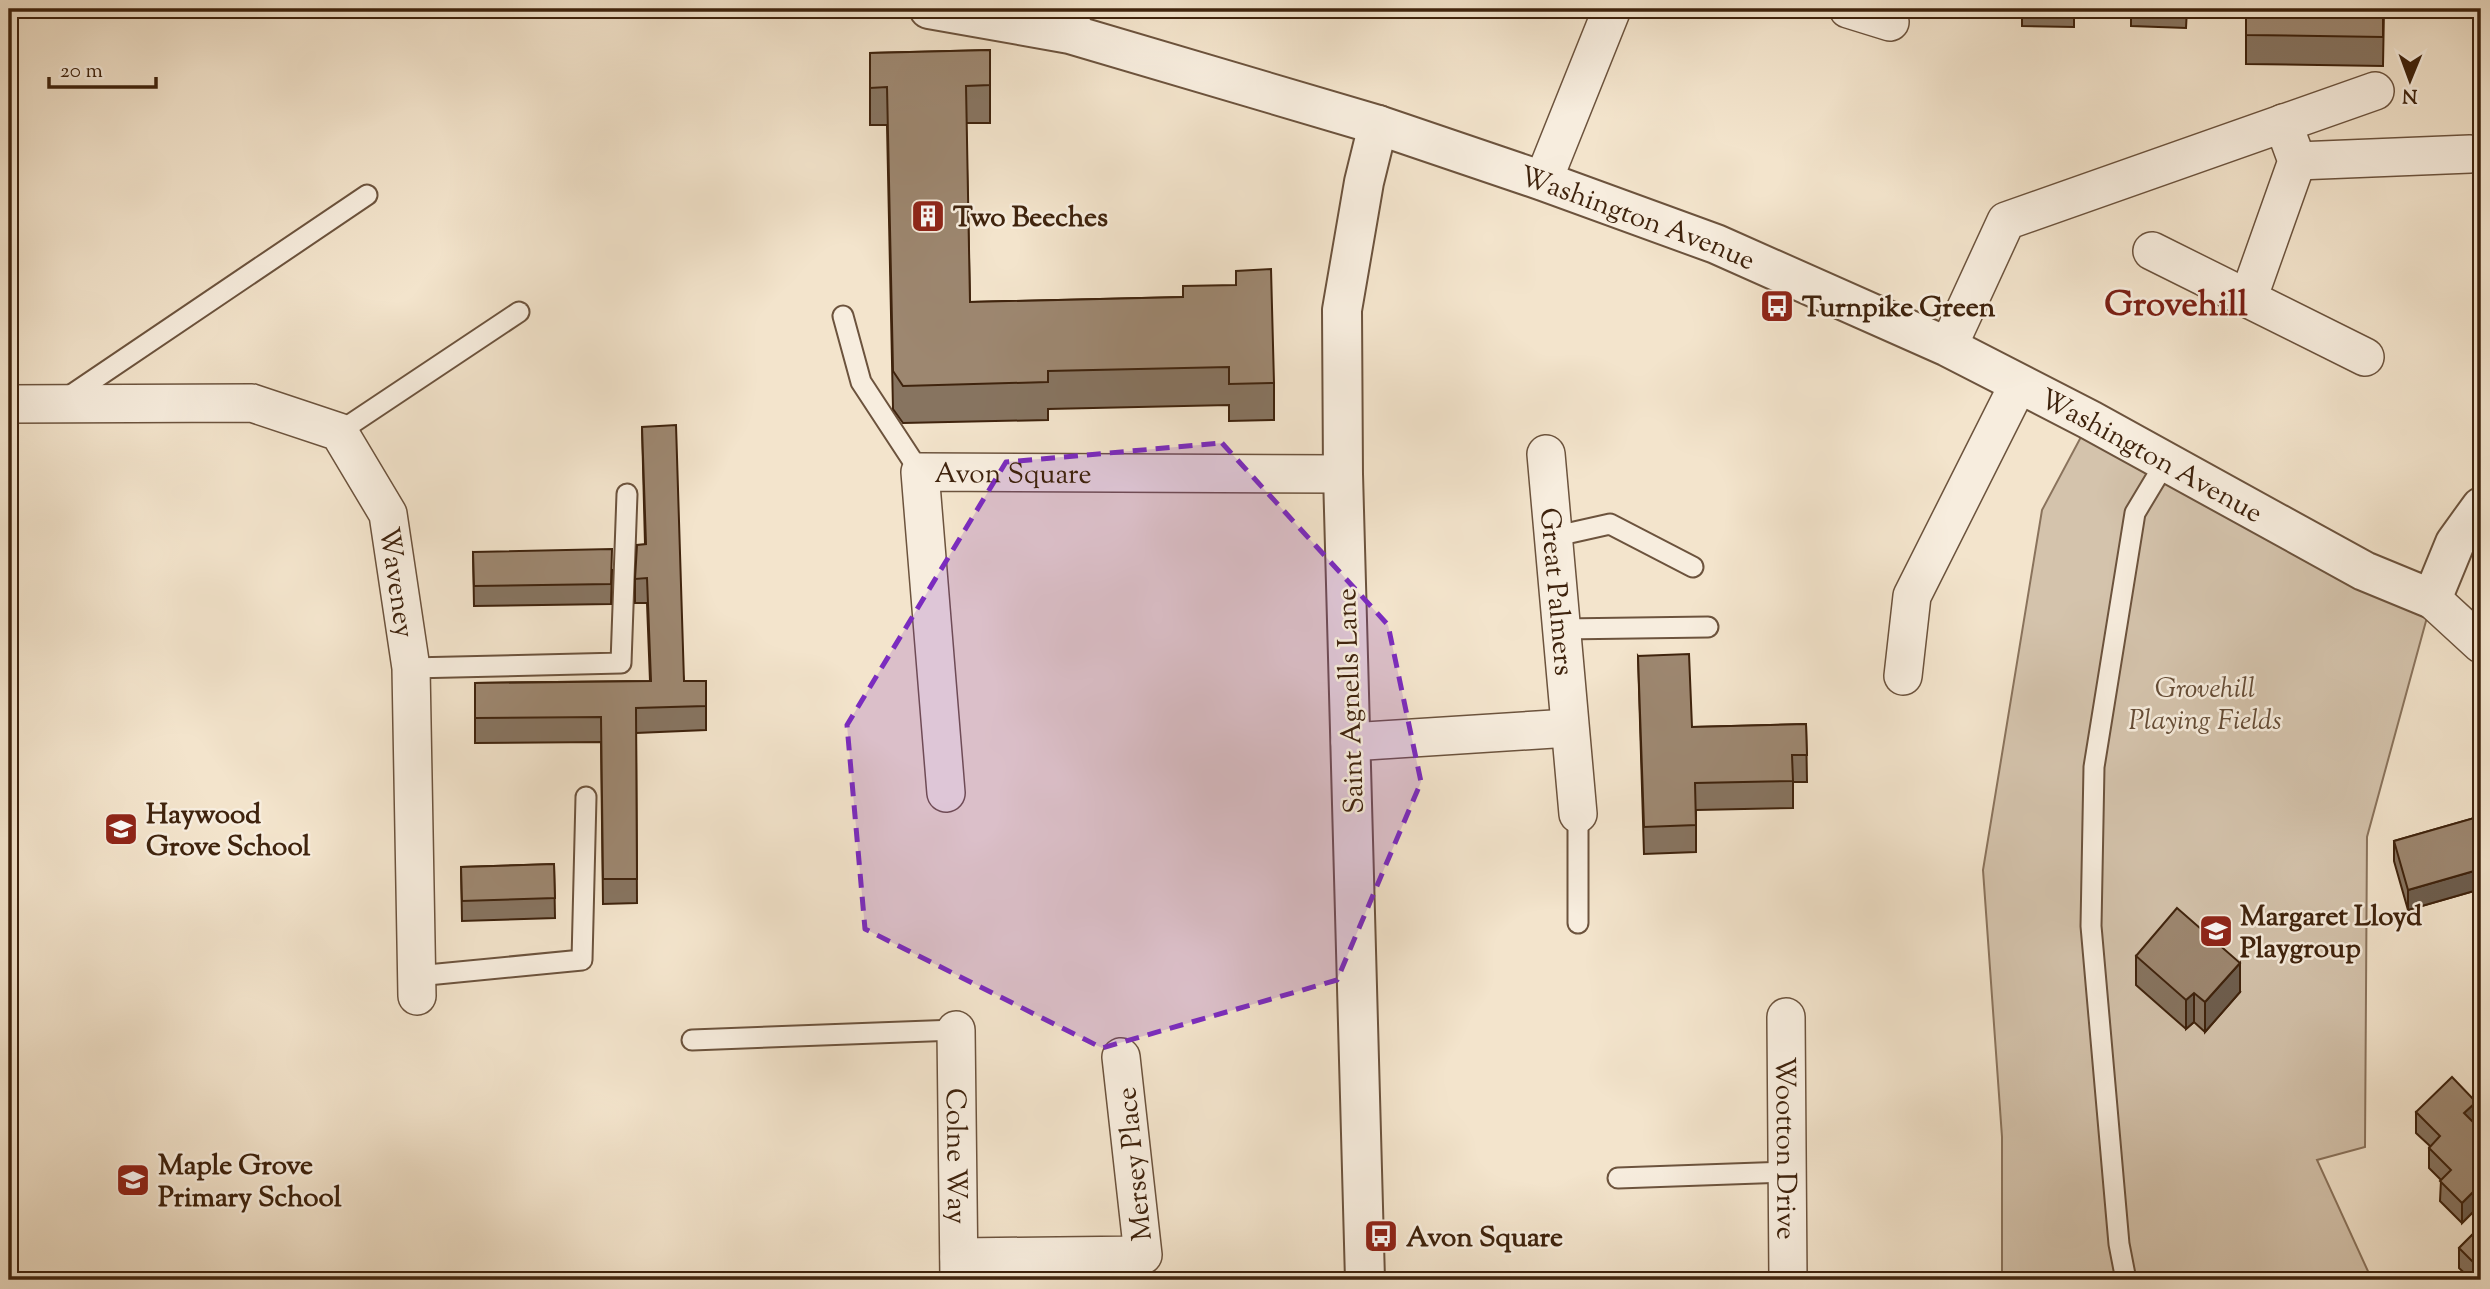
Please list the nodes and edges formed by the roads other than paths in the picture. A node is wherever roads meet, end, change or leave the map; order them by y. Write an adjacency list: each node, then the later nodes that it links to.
1 (929, 9): 4 (street, Washington Avenue)
2 (1612, 9): 11 (street)
3 (1848, 9): 5 (street)
4 (1071, 22): 8 (street, Washington Avenue)
5 (1890, 23)
6 (2375, 91): 7 (street)
7 (2283, 123): 10 (street); 17 (street)
8 (1378, 125): 11 (street, Washington Avenue); 26 (street, Saint Agnells Lane)
9 (2470, 154): 10 (street)
10 (2297, 161): 14 (street)
11 (1543, 180): 17 (street, Washington Avenue)
12 (367, 195): 21 (lane)
13 (2152, 251): 14 (street)
14 (2248, 299): 18 (street)
15 (519, 312): 22 (lane)
16 (843, 316): 25 (lane)
17 (1948, 348): 19 (street, Washington Avenue)
18 (2365, 356)
19 (2018, 385): 24 (street, Washington Avenue); 36 (street)
20 (9, 404): 21 (street)
21 (59, 404): 22 (street)
22 (340, 432): 35 (street, Waveney)
23 (1546, 454): 29 (street, Great Palmers)
24 (2165, 463): 31 (street, Washington Avenue); 53 (lane)
25 (919, 472): 26 (street, Avon Square); 39 (street, Avon Square)
26 (1343, 474): 38 (street, Saint Agnells Lane)
27 (627, 495): 35 (lane)
28 (2481, 507): 31 (street)
29 (1552, 537): 30 (lane); 33 (street, Great Palmers)
30 (1693, 567)
31 (2432, 599): 34 (street, Washington Avenue)
32 (1708, 627): 33 (lane)
33 (1562, 629): 37 (street, Great Palmers)
34 (2481, 644)
35 (411, 668): 43 (street, Waveney)
36 (1903, 676)
37 (1569, 728): 38 (street); 41 (street, Great Palmers)
38 (1350, 742): 51 (street, Saint Agnells Lane)
39 (946, 793)
40 (586, 797): 43 (lane)
41 (1578, 814): 42 (lane)
42 (1578, 923)
43 (417, 986)
44 (1787, 1017): 48 (street, Wootton Drive)
45 (956, 1030): 46 (lane); 50 (street, Colne Way)
46 (692, 1040)
47 (1121, 1057): 50 (street, Mersey Place)
48 (1787, 1172): 49 (lane); 52 (street, Wootton Drive)
49 (1618, 1178)
50 (959, 1269)
51 (1365, 1280)
52 (1787, 1280)
53 (2126, 1280)

